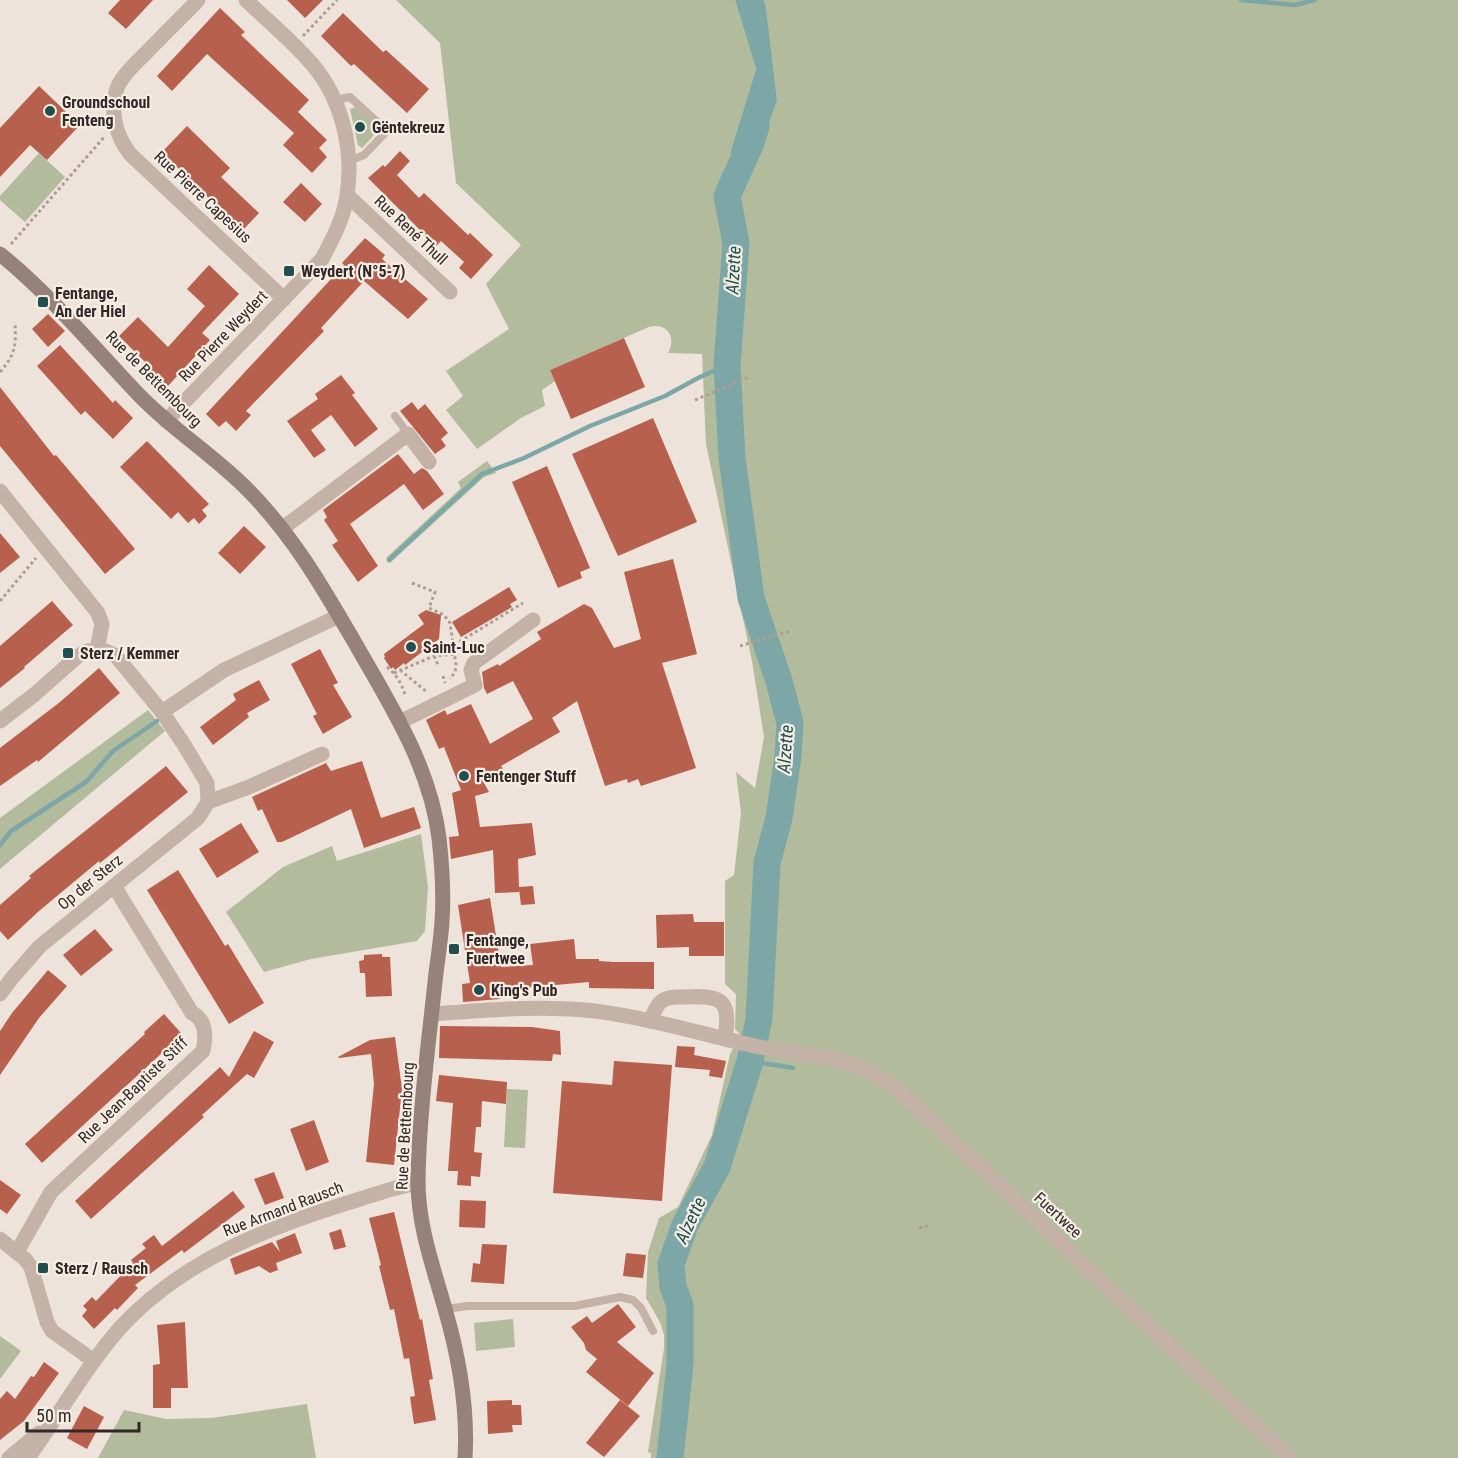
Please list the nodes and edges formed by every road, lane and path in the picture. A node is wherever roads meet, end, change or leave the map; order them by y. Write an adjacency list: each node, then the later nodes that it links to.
1 (198, 0): 11 (street, Rue Pierre Capesius)
2 (246, 0): 4 (street, Rue Pierre Weydert)
3 (337, 0): 4 (path)
4 (294, 46): 5 (street, Rue Pierre Weydert)
5 (335, 100): 7 (street, Rue Pierre Weydert); 7 (lane)
6 (107, 136): 9 (path)
7 (349, 161): 8 (street, Rue Pierre Weydert)
8 (347, 195): 10 (street, Rue René Thull); 11 (street, Rue Pierre Weydert)
9 (4, 252): 17 (main road, Rue de Bettembourg)
10 (450, 292)
11 (284, 298): 17 (street, Rue Pierre Weydert)
12 (15, 322): 13 (path)
13 (0, 372)
14 (747, 378): 15 (path)
15 (695, 400)
16 (395, 416): 18 (lane)
17 (166, 421): 21 (main road, Rue de Bettembourg)
18 (408, 434): 19 (street); 21 (street)
19 (429, 462)
20 (0, 492): 22 (street)
21 (284, 528): 26 (main road, Rue de Bettembourg)
22 (46, 548): 24 (path); 31 (street)
23 (412, 583): 29 (path)
24 (0, 600)
25 (523, 603): 29 (path)
26 (339, 615): 43 (street); 45 (main road, Rue de Bettembourg)
27 (533, 620): 45 (street)
28 (790, 631): 30 (path)
29 (454, 644): 32 (path)
30 (740, 646)
31 (97, 650): 43 (street); 44 (street)
32 (455, 654): 33 (path); 39 (path)
33 (434, 656): 35 (path); 36 (path)
34 (385, 665): 37 (path)
35 (438, 665)
36 (400, 670): 37 (path); 41 (path)
37 (394, 673): 42 (path)
38 (442, 676): 39 (path)
39 (446, 684): 40 (path)
40 (438, 688)
41 (430, 692)
42 (405, 695)
43 (162, 712): 47 (street)
44 (0, 721)
45 (400, 722): 50 (main road, Rue de Bettembourg)
46 (322, 754): 47 (street)
47 (208, 802): 48 (street, Op der Sterz)
48 (114, 886): 49 (street, Op der Sterz); 57 (street, Rue Jean-Baptiste Stiff)
49 (0, 994)
50 (432, 1014): 51 (street); 53 (main road, Rue de Bettembourg)
51 (650, 1021): 52 (street); 52 (street)
52 (728, 1040): 65 (street, Fuertwee)
53 (418, 1183): 58 (main road, Rue de Bettembourg); 60 (street, Rue Armand Rausch)
54 (931, 1225): 55 (path)
55 (919, 1228)
56 (0, 1239): 57 (street)
57 (17, 1252): 60 (street)
58 (445, 1309): 59 (lane); 64 (main road, Rue de Bettembourg)
59 (653, 1331)
60 (94, 1361): 61 (street, Rue Armand Rausch)
61 (53, 1422): 62 (street, Rue Armand Rausch); 63 (street, Rue Armand Rausch)
62 (9, 1458)
63 (28, 1458)
64 (465, 1458)
65 (1289, 1458)

